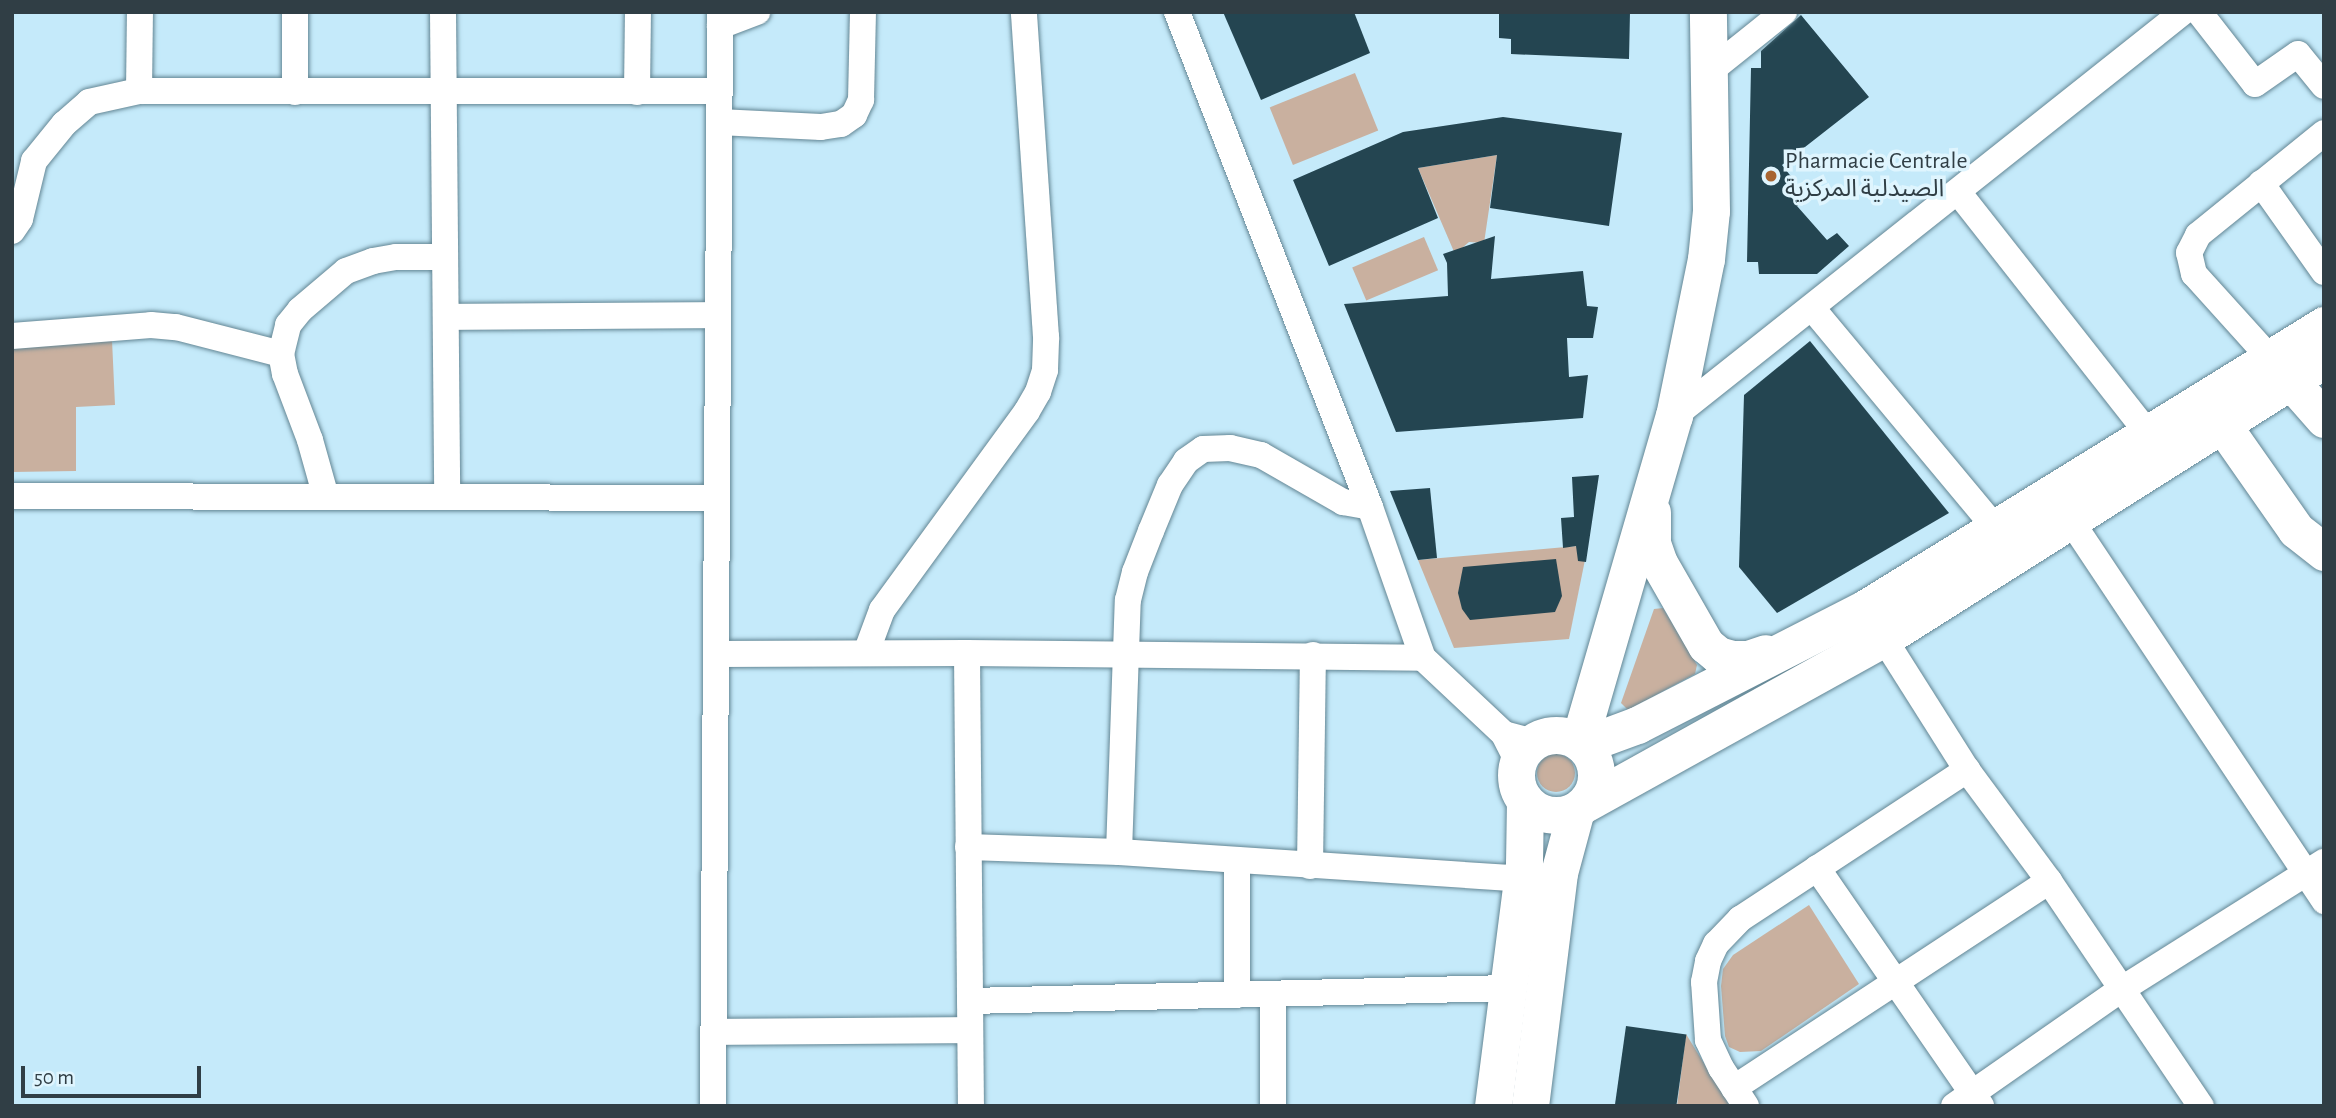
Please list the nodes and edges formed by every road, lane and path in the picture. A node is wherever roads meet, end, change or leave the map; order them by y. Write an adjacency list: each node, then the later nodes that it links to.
1 (139, 12): 16 (street)
2 (295, 12): 18 (street)
3 (443, 12): 20 (street)
4 (638, 12): 19 (street)
5 (757, 12): 13 (street)
6 (863, 12): 21 (street)
7 (1024, 12): 52 (street)
8 (1177, 12): 46 (street)
9 (1708, 12): 14 (main road)
10 (1783, 12): 14 (street)
11 (2183, 12): 25 (street)
12 (2199, 12): 15 (street)
13 (720, 19): 17 (street)
14 (1709, 72): 38 (main road)
15 (2324, 86)
16 (139, 91): 18 (street); 23 (street)
17 (719, 91): 19 (street); 21 (street)
18 (295, 92): 20 (street)
19 (637, 92): 20 (street)
20 (444, 93): 27 (street)
21 (719, 122): 30 (street)
22 (2324, 133): 24 (street)
23 (23, 158): 26 (street)
24 (2261, 183): 28 (street); 36 (street)
25 (1958, 192): 29 (street); 40 (street)
26 (12, 231)
27 (445, 257): 31 (street); 34 (street)
28 (2324, 272)
29 (1812, 308): 38 (street); 48 (street)
30 (718, 315): 31 (street); 45 (street)
31 (446, 317): 44 (street)
32 (2324, 325): 36 (main road)
33 (12, 336): 34 (street)
34 (281, 354): 43 (street)
35 (2324, 360): 36 (main road)
36 (2281, 369): 37 (main road); 39 (main road)
37 (2213, 412): 40 (main road); 47 (main road); 49 (main road)
38 (1674, 416): 41 (main road)
39 (2324, 419)
40 (2147, 432): 48 (main road)
41 (1653, 493): 51 (main road); 58 (main road)
42 (12, 496): 43 (street)
43 (326, 497): 44 (street)
44 (447, 497): 45 (street)
45 (717, 498): 54 (street)
46 (1370, 507): 55 (street); 57 (street)
47 (2071, 521): 50 (main road); 67 (street)
48 (1995, 528): 50 (main road)
49 (2324, 552)
50 (1874, 624): 51 (main road); 59 (street); 61 (main road)
51 (1808, 637): 58 (main road)
52 (866, 653): 53 (street); 54 (street)
53 (967, 653): 55 (street); 62 (street)
54 (716, 654): 78 (street)
55 (1125, 654): 56 (street); 63 (street)
56 (1313, 655): 57 (street); 65 (street)
57 (1423, 658): 58 (street)
58 (1544, 743): 60 (main road); 61 (main road)
59 (1967, 770): 66 (street); 69 (street)
60 (1525, 801): 61 (main road); 68 (main road)
61 (1581, 806): 86 (main road)
62 (968, 847): 63 (street); 76 (street)
63 (1119, 852): 64 (street)
64 (1237, 860): 65 (street); 75 (street)
65 (1310, 866): 68 (street)
66 (1817, 868): 71 (street); 79 (street)
67 (2314, 869): 70 (street); 73 (street)
68 (1522, 879): 72 (main road)
69 (2049, 881): 71 (street); 73 (street)
70 (2324, 901)
71 (1896, 982): 79 (street); 81 (street)
72 (1508, 988): 74 (street); 85 (main road)
73 (2122, 989): 80 (street); 81 (street)
74 (1273, 994): 75 (street); 84 (street)
75 (1237, 995): 76 (street)
76 (970, 1001): 77 (street)
77 (970, 1030): 78 (street); 83 (street)
78 (714, 1032): 82 (street)
79 (1740, 1097)
80 (2188, 1101)
81 (1969, 1102)
82 (713, 1106)
83 (971, 1106)
84 (1273, 1106)
85 (1493, 1106)
86 (1531, 1106)

